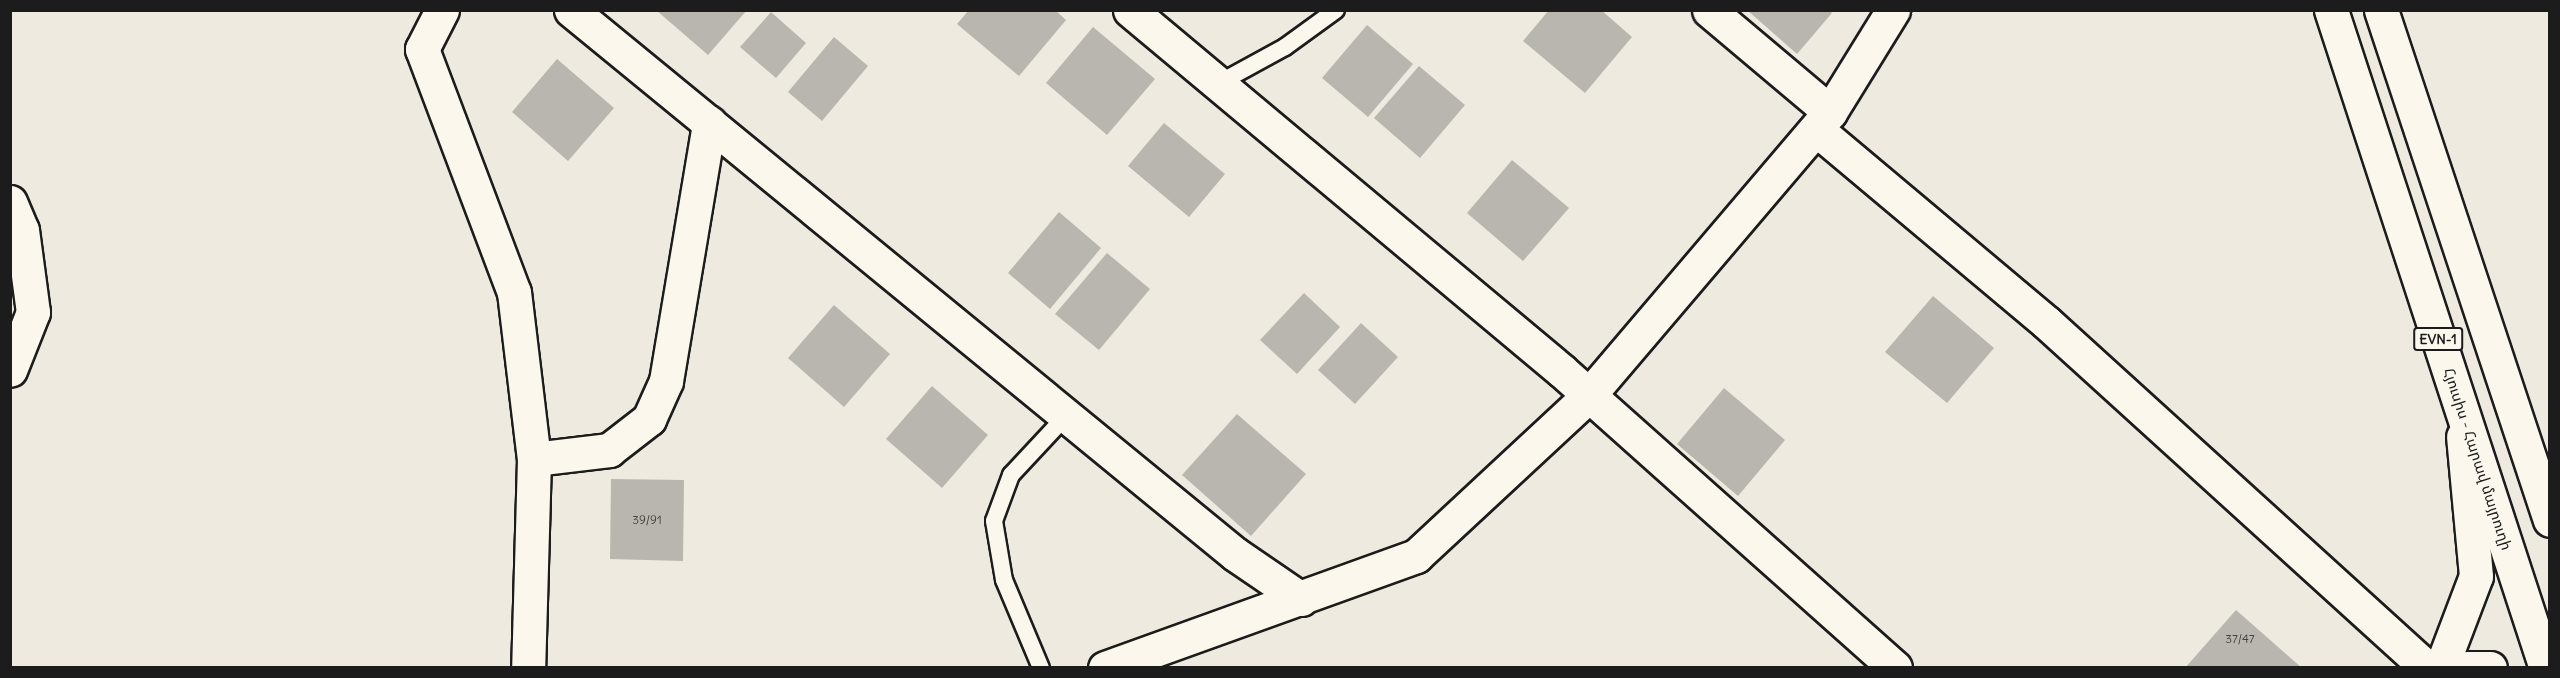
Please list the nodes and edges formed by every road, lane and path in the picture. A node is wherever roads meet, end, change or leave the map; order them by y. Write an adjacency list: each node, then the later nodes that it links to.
1 (442, 10): 17 (main road)
2 (571, 10): 11 (main road)
3 (1130, 10): 9 (main road)
4 (1336, 10): 9 (lane)
5 (1708, 10): 10 (main road)
6 (1893, 10): 10 (main road)
7 (2331, 10): 15 (main road, Հյուսիս - Հարավ մայրուղի / EVN-1)
8 (2381, 10): 18 (main road, EVN-1)
9 (1221, 82): 14 (main road)
10 (1823, 120): 14 (main road); 20 (main road)
11 (709, 123): 16 (main road); 17 (main road)
12 (10, 202): 13 (main road)
13 (10, 370)
14 (1589, 395): 19 (main road); 24 (main road)
15 (2460, 403): 20 (main road); 26 (main road, Հյուսիս - Հարավ մայրուղի / EVN-1)
16 (1067, 415): 19 (main road); 22 (lane)
17 (534, 459): 21 (main road)
18 (2550, 520)
19 (1300, 599): 23 (main road)
20 (2446, 667): 25 (main road)
21 (528, 668)
22 (1041, 668)
23 (1105, 668)
24 (1895, 668)
25 (2490, 668)
26 (2546, 668)

